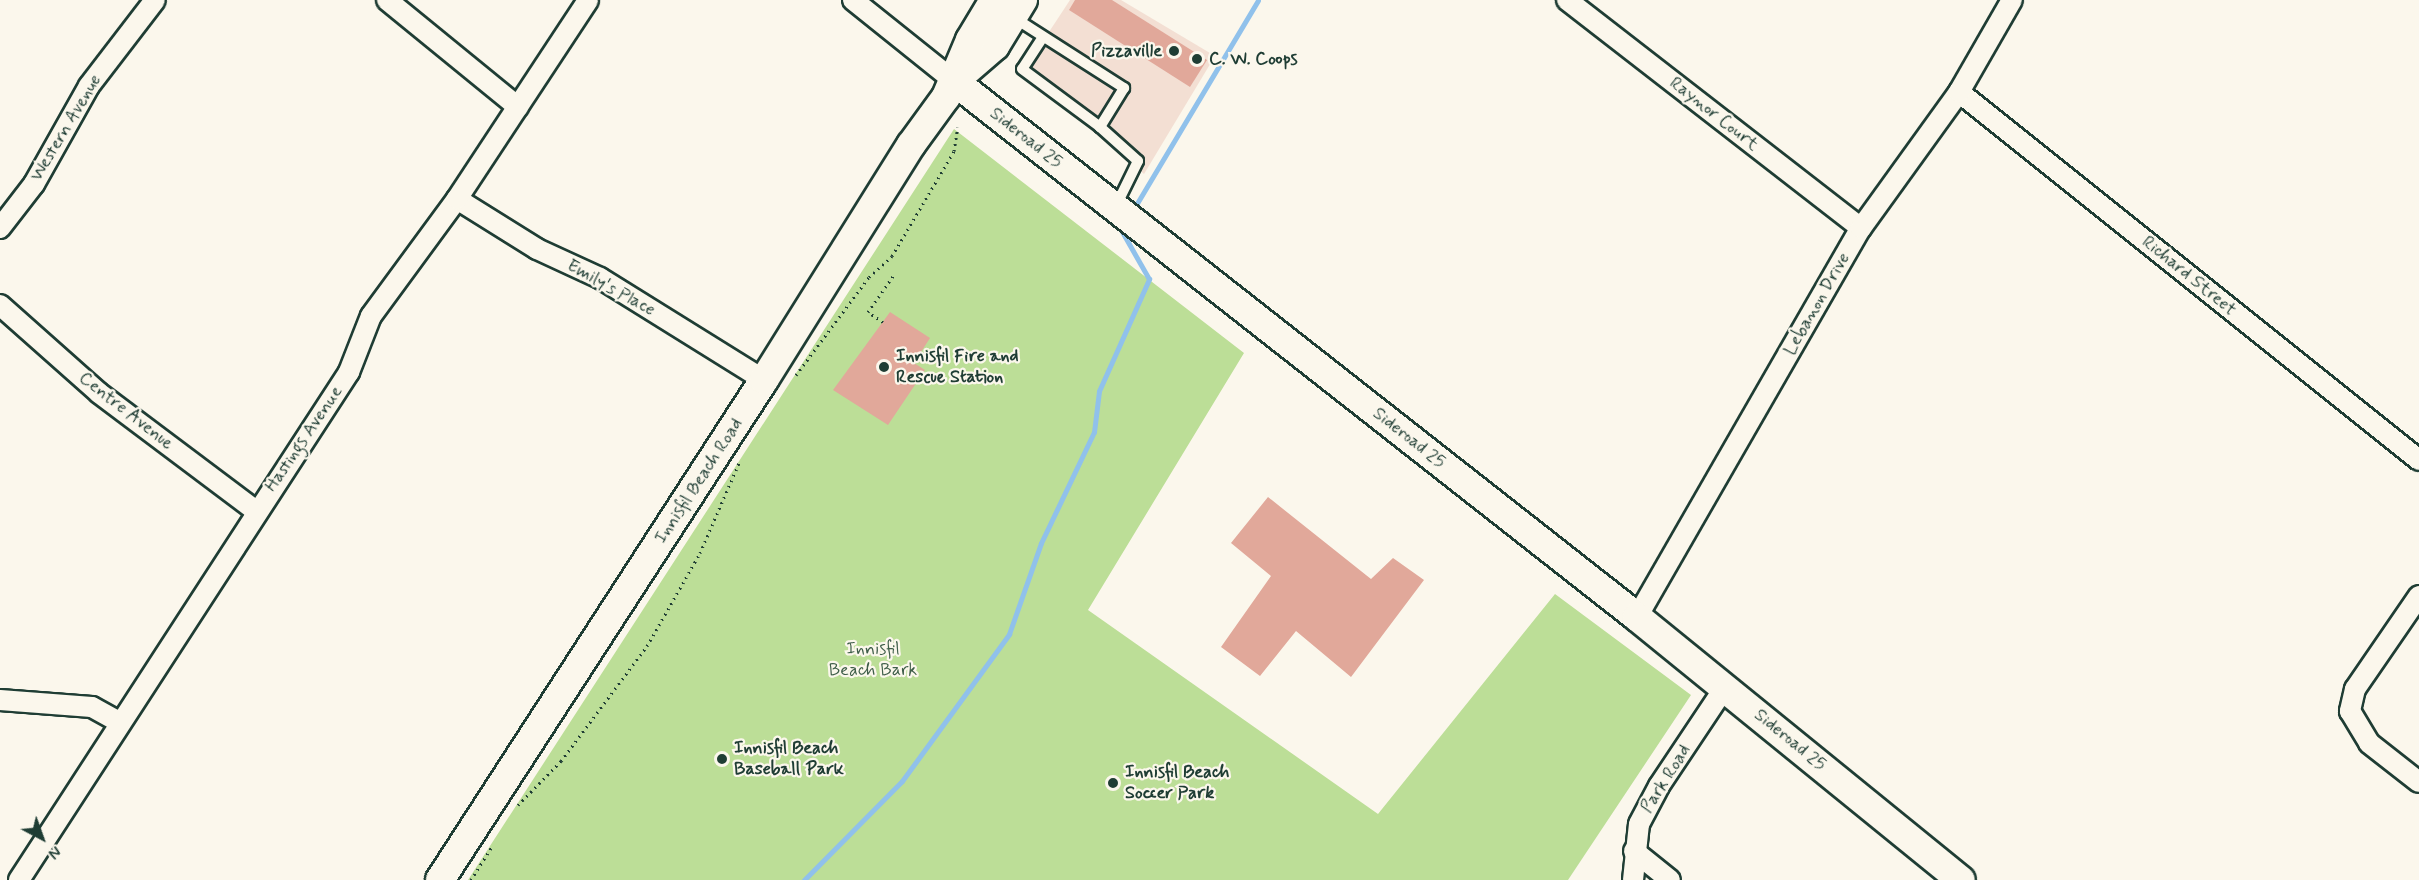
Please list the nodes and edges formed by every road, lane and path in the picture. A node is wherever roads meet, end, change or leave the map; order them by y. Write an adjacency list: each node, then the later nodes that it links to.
1 (155, 0): 16 (street, Western Avenue)
2 (387, 0): 11 (street)
3 (588, 0): 11 (street, Hastings Avenue)
4 (853, 0): 9 (street, Sideroad 25)
5 (1567, 0): 17 (street, Raynor Court)
6 (2012, 0): 10 (street, Lebanon Drive)
7 (1010, 6): 8 (lane); 9 (main road, Innisfil Beach Road)
8 (1043, 36): 13 (lane); 13 (lane)
9 (954, 81): 15 (main road, Sideroad 25); 21 (main road, Innisfil Beach Road)
10 (1959, 92): 17 (street, Lebanon Drive); 24 (street, Richard Street)
11 (518, 107): 14 (street, Hastings Avenue)
12 (958, 127): 22 (path)
13 (1100, 127): 15 (lane)
14 (458, 199): 21 (street, Emily's Place); 25 (street, Hastings Avenue)
15 (1115, 208): 27 (main road, Sideroad 25)
16 (0, 228)
17 (1861, 228): 27 (street, Lebanon Drive)
18 (892, 276): 20 (path)
19 (0, 305): 25 (street, Centre Avenue)
20 (883, 322)
21 (764, 380): 36 (main road, Innisfil Beach Road)
22 (792, 380)
23 (744, 453): 32 (path)
24 (2419, 460)
25 (256, 511): 30 (street, Hastings Avenue)
26 (2419, 597): 31 (street)
27 (1637, 617): 28 (main road, Sideroad 25)
28 (1725, 687): 34 (street, Park Road); 40 (main road, Sideroad 25)
29 (0, 700): 30 (street)
30 (118, 723): 35 (street, Hastings Avenue)
31 (2419, 782)
32 (514, 807)
33 (493, 844): 37 (path)
34 (1634, 851): 38 (street, Park Road); 39 (street)
35 (19, 880)
36 (440, 880)
37 (471, 880)
38 (1633, 880)
39 (1670, 880)
40 (1961, 880)

